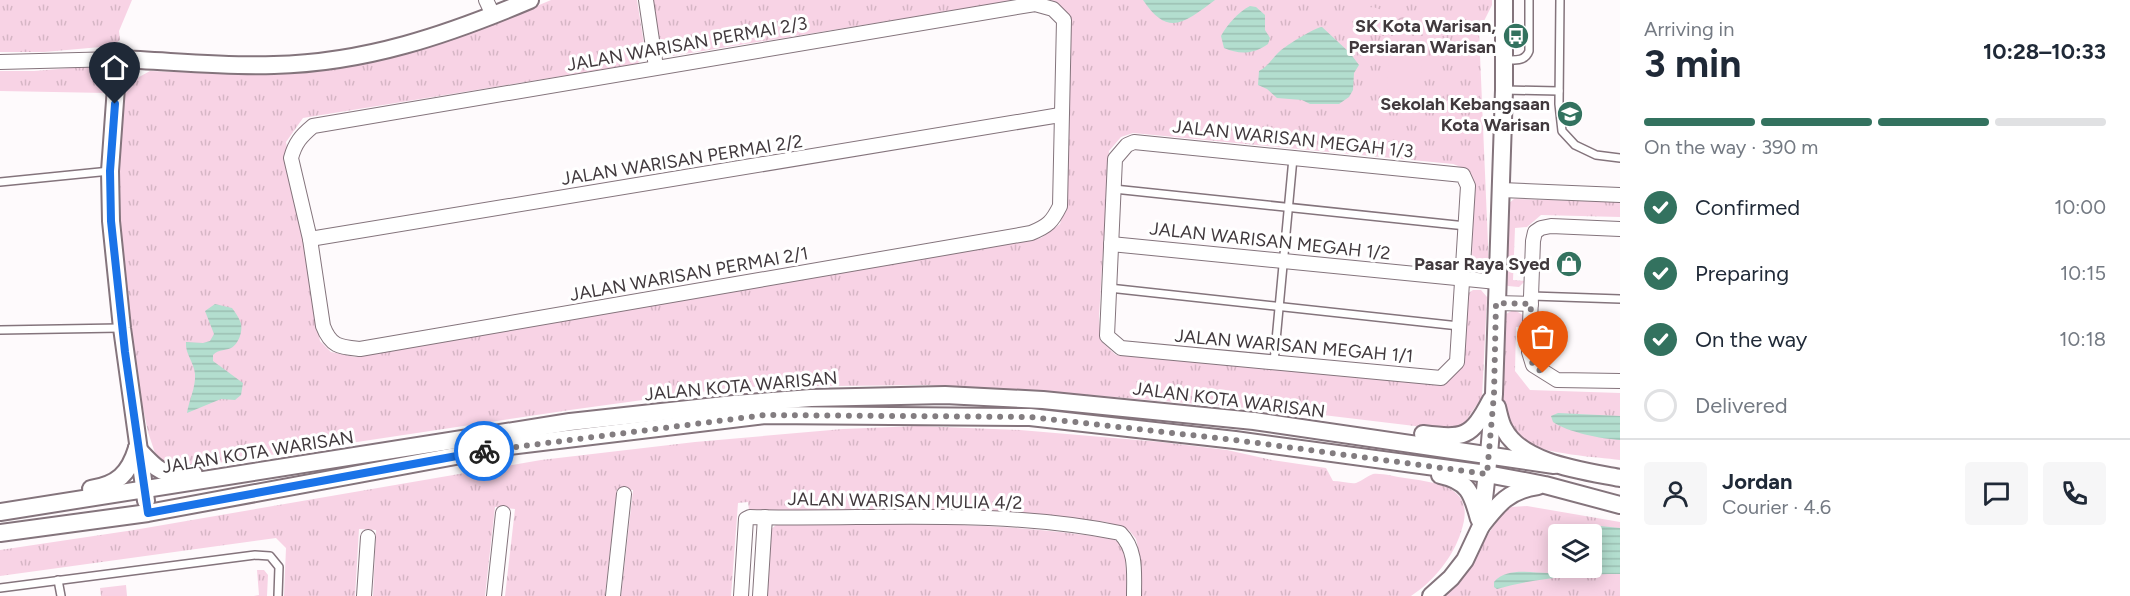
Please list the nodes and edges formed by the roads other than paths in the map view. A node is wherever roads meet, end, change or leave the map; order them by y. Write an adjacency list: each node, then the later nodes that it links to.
1 (530, 0): 6 (street)
2 (646, 0): 10 (street)
3 (1504, 0): 8 (street)
4 (1529, 0): 8 (lane)
5 (1560, 0): 12 (lane)
6 (490, 8): 7 (street)
7 (118, 59): 9 (street); 16 (street)
8 (1504, 60): 11 (street)
9 (0, 62)
10 (656, 67): 13 (street, JALAN WARISAN PERMAI 2/3); 24 (street, JALAN WARISAN PERMAI 2/3)
11 (1504, 90): 12 (lane); 19 (street)
12 (1559, 91): 15 (lane)
13 (1060, 115): 24 (street, JALAN WARISAN PERMAI 2/2); 24 (street, JALAN WARISAN PERMAI 2/1)
14 (1293, 158): 18 (street, JALAN WARISAN MEGAH 1/3); 21 (lane); 22 (street, JALAN WARISAN MEGAH 1/3)
15 (1620, 158)
16 (110, 171): 17 (lane); 35 (street)
17 (0, 182)
18 (1114, 189): 21 (lane); 25 (street)
19 (1501, 190): 20 (street); 28 (street)
20 (1620, 195)
21 (1289, 206): 22 (lane); 26 (lane)
22 (1466, 226): 27 (street)
23 (1620, 229): 31 (street)
24 (310, 239)
25 (1111, 244): 26 (street, JALAN WARISAN MEGAH 1/2); 29 (street)
26 (1284, 259): 27 (street, JALAN WARISAN MEGAH 1/2); 33 (lane)
27 (1462, 278): 28 (street, JALAN WARISAN MEGAH 1/2); 34 (street)
28 (1497, 282): 32 (street)
29 (1109, 288): 33 (lane); 37 (street, JALAN WARISAN MEGAH 1/1)
30 (1620, 299): 31 (lane)
31 (1532, 300): 32 (street); 38 (street)
32 (1496, 303): 39 (street)
33 (1279, 307): 34 (lane); 37 (lane)
34 (1460, 326): 37 (street, JALAN WARISAN MEGAH 1/1)
35 (122, 328): 36 (lane); 42 (street)
36 (0, 330)
37 (1274, 362)
38 (1620, 381)
39 (1494, 394): 40 (street); 43 (street); 44 (street)
40 (1254, 421): 43 (street, JALAN KOTA WARISAN); 45 (street, JALAN KOTA WARISAN)
41 (1235, 440): 46 (street, JALAN KOTA WARISAN); 54 (street, JALAN KOTA WARISAN); 57 (street)
42 (137, 447): 45 (street); 49 (street); 51 (street)
43 (1489, 454): 44 (street, JALAN KOTA WARISAN); 46 (street)
44 (1554, 465): 47 (street, JALAN KOTA WARISAN)
45 (254, 473): 49 (street, JALAN KOTA WARISAN)
46 (1487, 474): 48 (street, JALAN KOTA WARISAN); 57 (street)
47 (1620, 478)
48 (1545, 485): 52 (street, JALAN KOTA WARISAN); 57 (street)
49 (144, 491): 53 (street, JALAN KOTA WARISAN); 54 (street)
50 (624, 494): 66 (street)
51 (0, 505)
52 (1620, 505)
53 (0, 512)
54 (148, 513): 58 (street, JALAN KOTA WARISAN)
55 (503, 513): 65 (street)
56 (765, 517): 67 (street); 68 (street); 69 (street, JALAN WARISAN MULIA 4/2)
57 (1481, 525): 70 (street)
58 (0, 533)
59 (368, 537): 64 (street)
60 (58, 580): 61 (lane); 62 (lane); 63 (lane)
61 (0, 588)
62 (61, 596)
63 (278, 596)
64 (364, 596)
65 (494, 596)
66 (613, 596)
67 (741, 596)
68 (760, 596)
69 (1134, 596)
70 (1431, 596)

